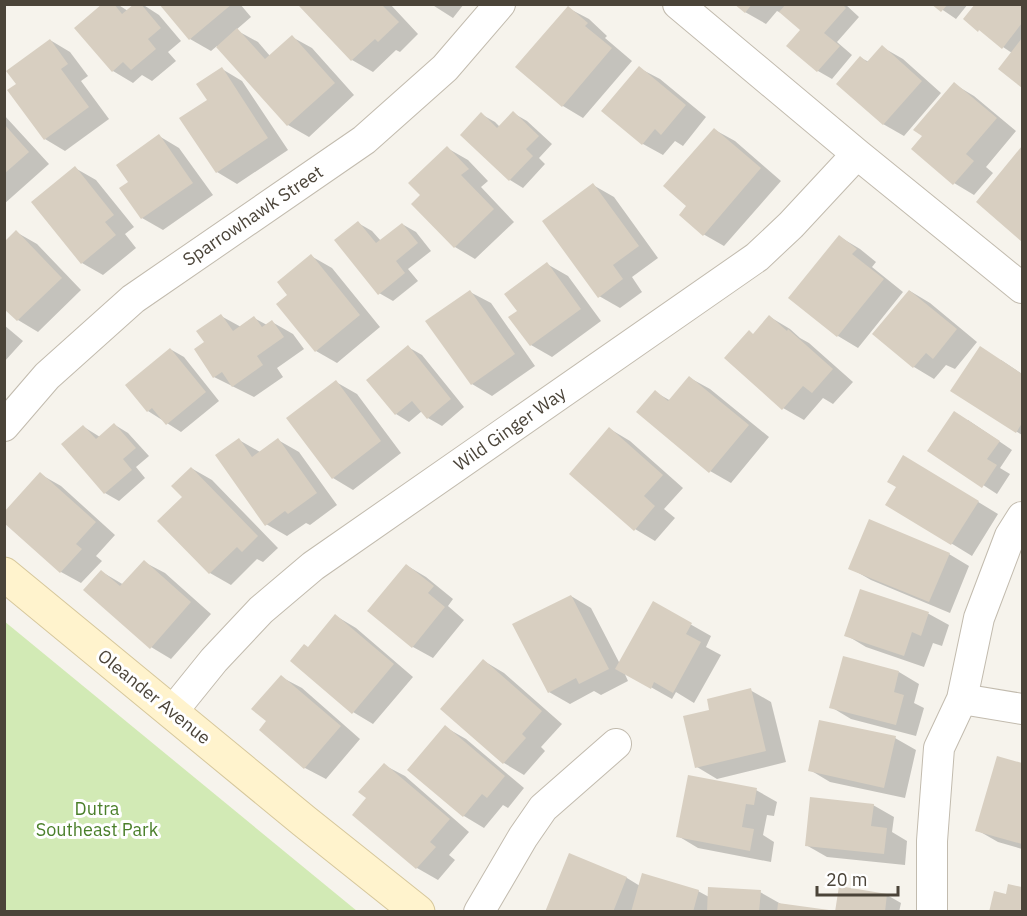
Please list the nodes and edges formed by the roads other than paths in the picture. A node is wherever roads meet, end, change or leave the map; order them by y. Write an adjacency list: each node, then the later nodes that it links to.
1 (500, 4): 5 (street, Sparrowhawk Street)
2 (678, 4): 3 (street)
3 (857, 154): 4 (street); 10 (street, Wild Ginger Way)
4 (1023, 288)
5 (4, 426)
6 (1023, 517): 8 (street)
7 (4, 574): 10 (street, Oleander Avenue)
8 (962, 699): 9 (street); 14 (street)
9 (1023, 709)
10 (171, 712): 12 (street, Oleander Avenue)
11 (616, 744): 13 (street)
12 (418, 912)
13 (478, 912)
14 (932, 912)

